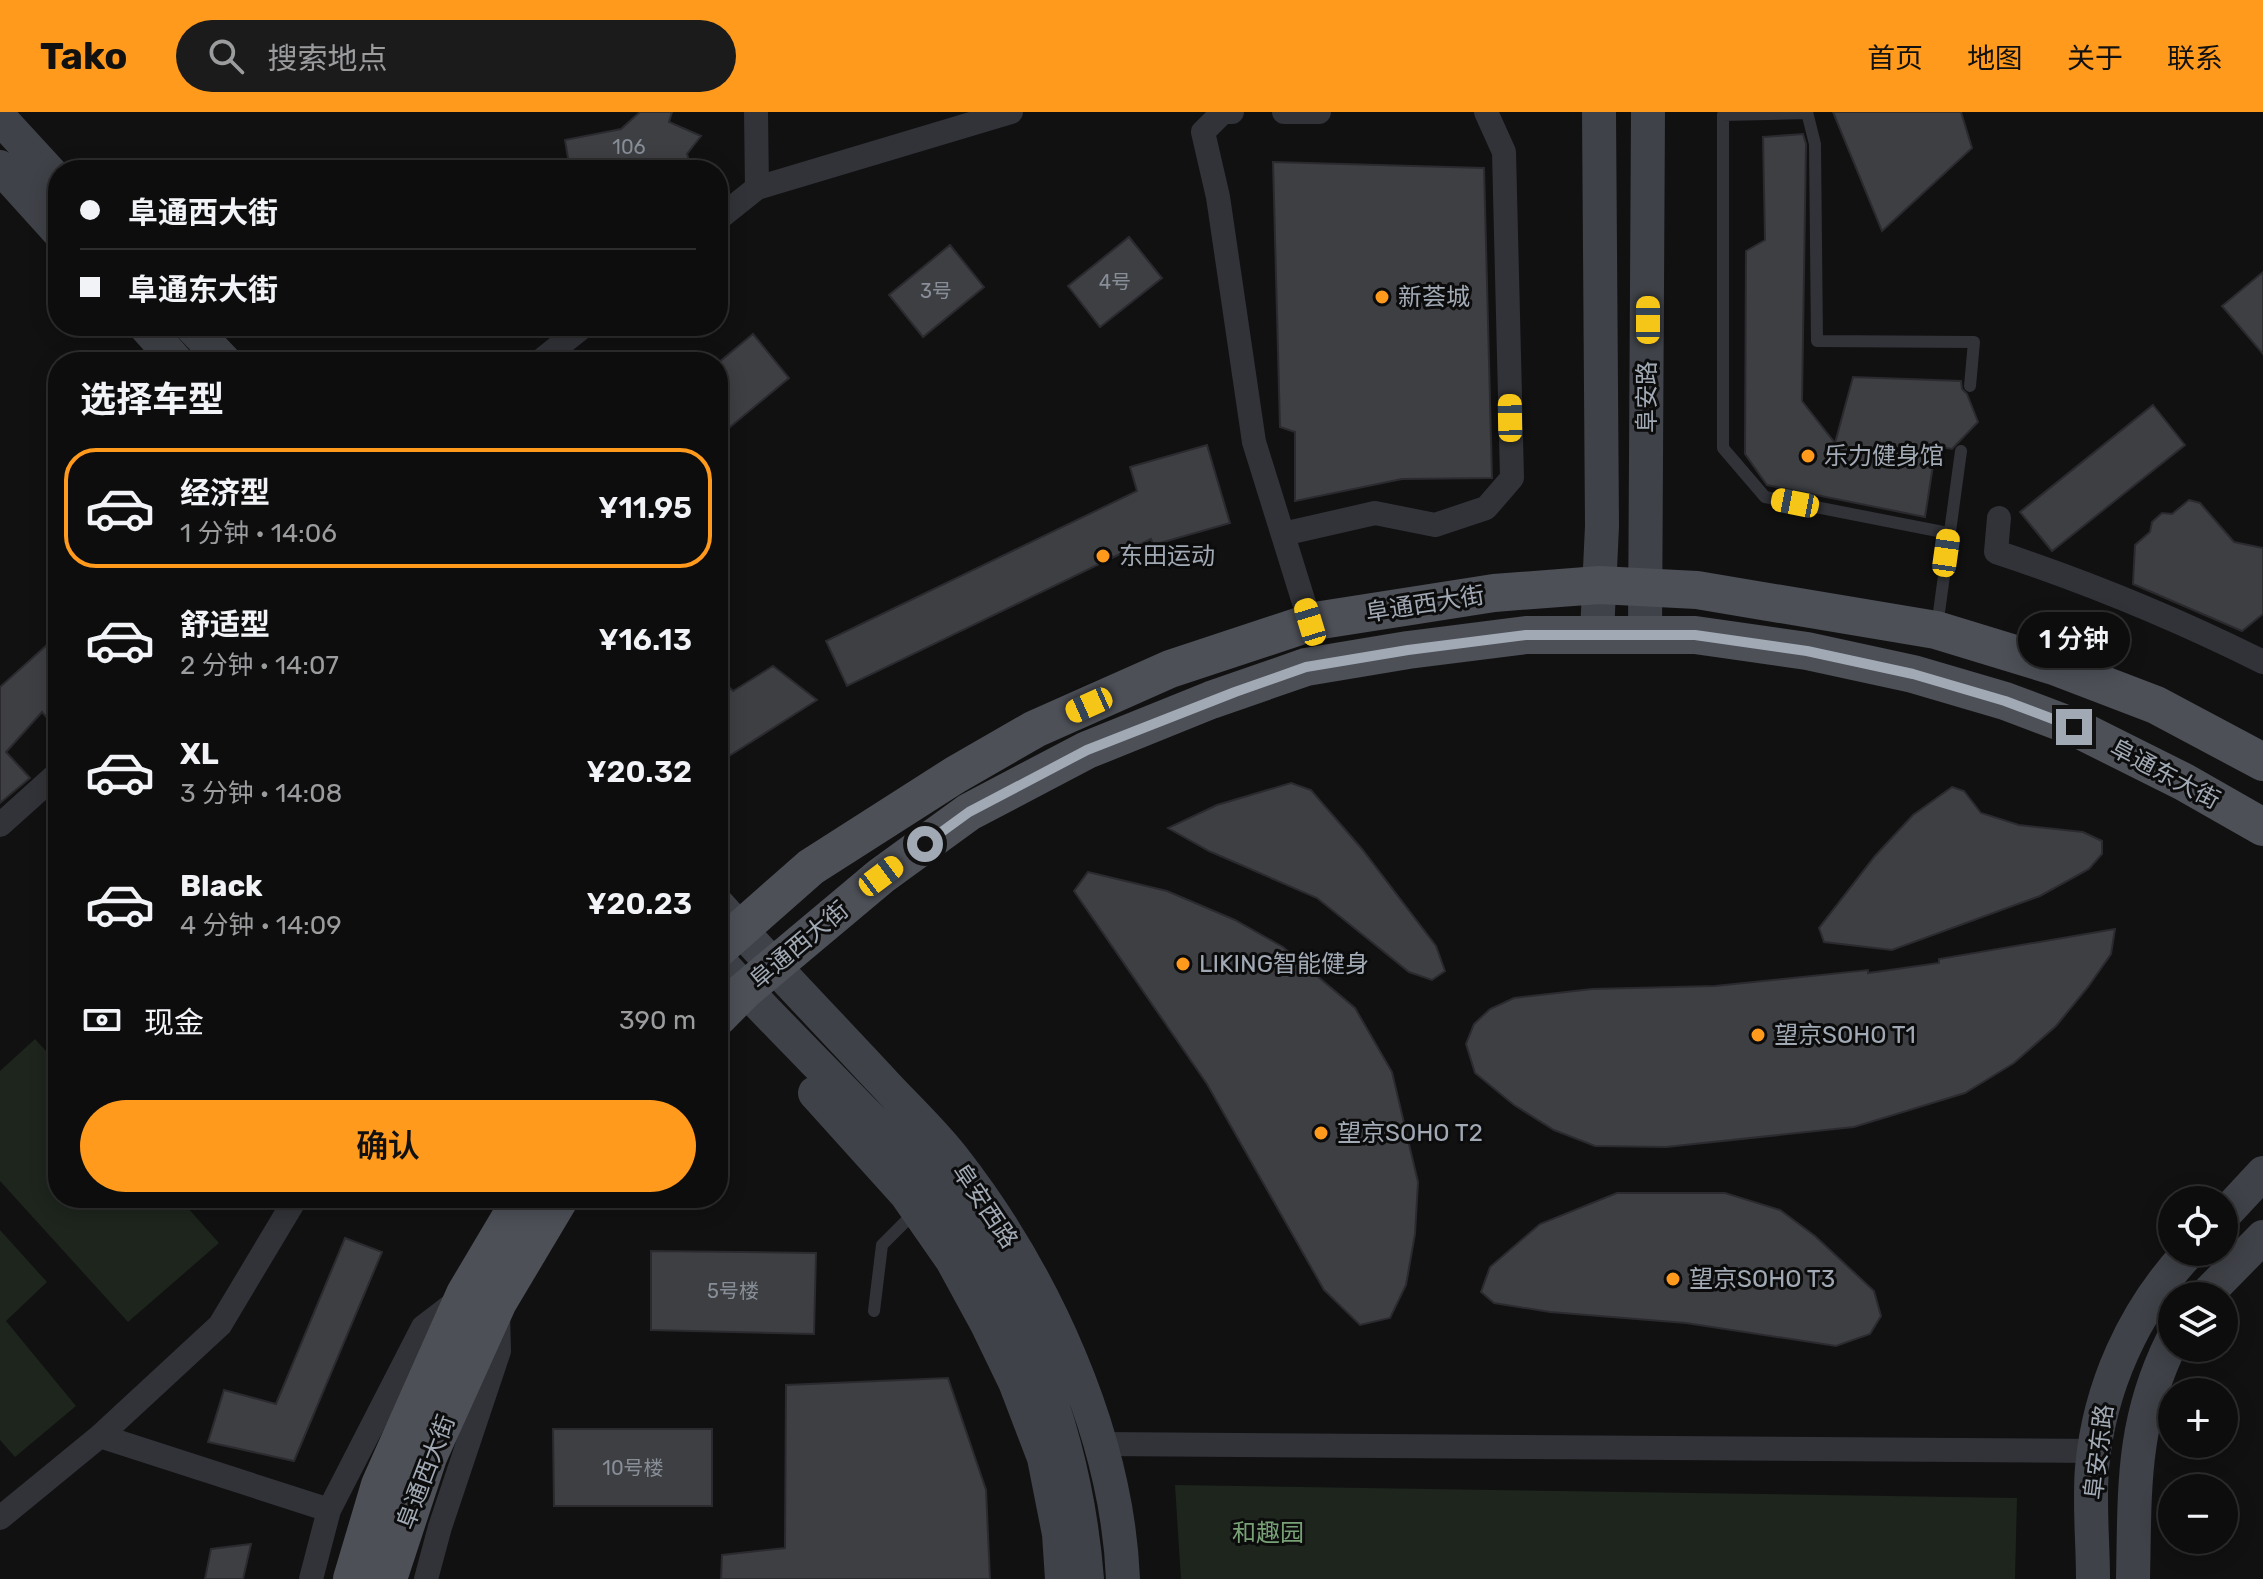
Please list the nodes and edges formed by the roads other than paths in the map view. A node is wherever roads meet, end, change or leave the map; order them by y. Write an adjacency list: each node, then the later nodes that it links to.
1 (756, 112): 13 (street)
2 (1011, 112): 13 (street)
3 (1232, 112): 28 (street)
4 (1284, 112): 5 (street)
5 (1319, 112)
6 (1486, 112): 28 (street)
7 (1599, 112): 24 (main road, 阜安路)
8 (1648, 112): 25 (main road, 阜安路)
9 (1807, 113): 22 (lane); 27 (lane)
10 (0, 118): 12 (main road)
11 (0, 167): 15 (main road)
12 (48, 170)
13 (757, 188): 14 (street)
14 (728, 211)
15 (48, 220)
16 (154, 336): 19 (main road)
17 (200, 336): 20 (main road)
18 (572, 336): 21 (street)
19 (168, 352)
20 (216, 352)
21 (552, 352)
22 (1970, 386)
23 (1961, 451): 27 (lane)
24 (1601, 484): 25 (main road); 29 (main road, 阜安路)
25 (1647, 491): 30 (main road, 阜安路)
26 (1999, 518): 35 (street)
27 (1948, 533): 32 (lane)
28 (1283, 534): 31 (street)
29 (1599, 585): 30 (main road); 31 (main road, 阜通西大街); 33 (main road, 阜安路)
30 (1646, 587): 32 (main road); 34 (main road, 阜安路)
31 (1310, 622): 40 (main road, 阜通西大街)
32 (1936, 630): 36 (main road)
33 (1597, 633): 34 (main road, 阜通东大街); 42 (main road, 阜通西大街)
34 (1645, 634): 39 (main road, 阜通东大街)
35 (2263, 662)
36 (2263, 762)
37 (48, 782): 38 (street)
38 (0, 825)
39 (2263, 827)
40 (728, 925)
41 (728, 929): 42 (main road, 阜安西路)
42 (774, 966): 43 (main road, 阜通西大街); 57 (main road, 阜安西路)
43 (728, 1000): 49 (main road); 66 (main road, 阜安西路)
44 (2263, 1173): 45 (main road)
45 (2238, 1200)
46 (290, 1208): 56 (street)
47 (518, 1208): 53 (main road, 阜通西大街)
48 (552, 1208): 53 (main road, 阜通西大街)
49 (918, 1210): 54 (lane); 65 (main road)
50 (2263, 1237): 52 (main road)
51 (2175, 1266): 58 (main road, 阜安东路)
52 (2219, 1282)
53 (482, 1298): 59 (street); 62 (main road, 阜通西大街); 63 (main road, 阜通西大街); 64 (street)
54 (874, 1311)
55 (2162, 1362): 69 (main road, 阜安东路)
56 (100, 1436): 59 (street); 60 (street)
57 (1100, 1444): 58 (street); 67 (main road, 阜安西路)
58 (2095, 1451): 68 (main road, 阜安东路)
59 (329, 1510): 61 (street)
60 (0, 1518)
61 (311, 1579)
62 (352, 1579)
63 (388, 1579)
64 (426, 1579)
65 (1062, 1579)
66 (1087, 1579)
67 (1123, 1579)
68 (2093, 1579)
69 (2133, 1579)

